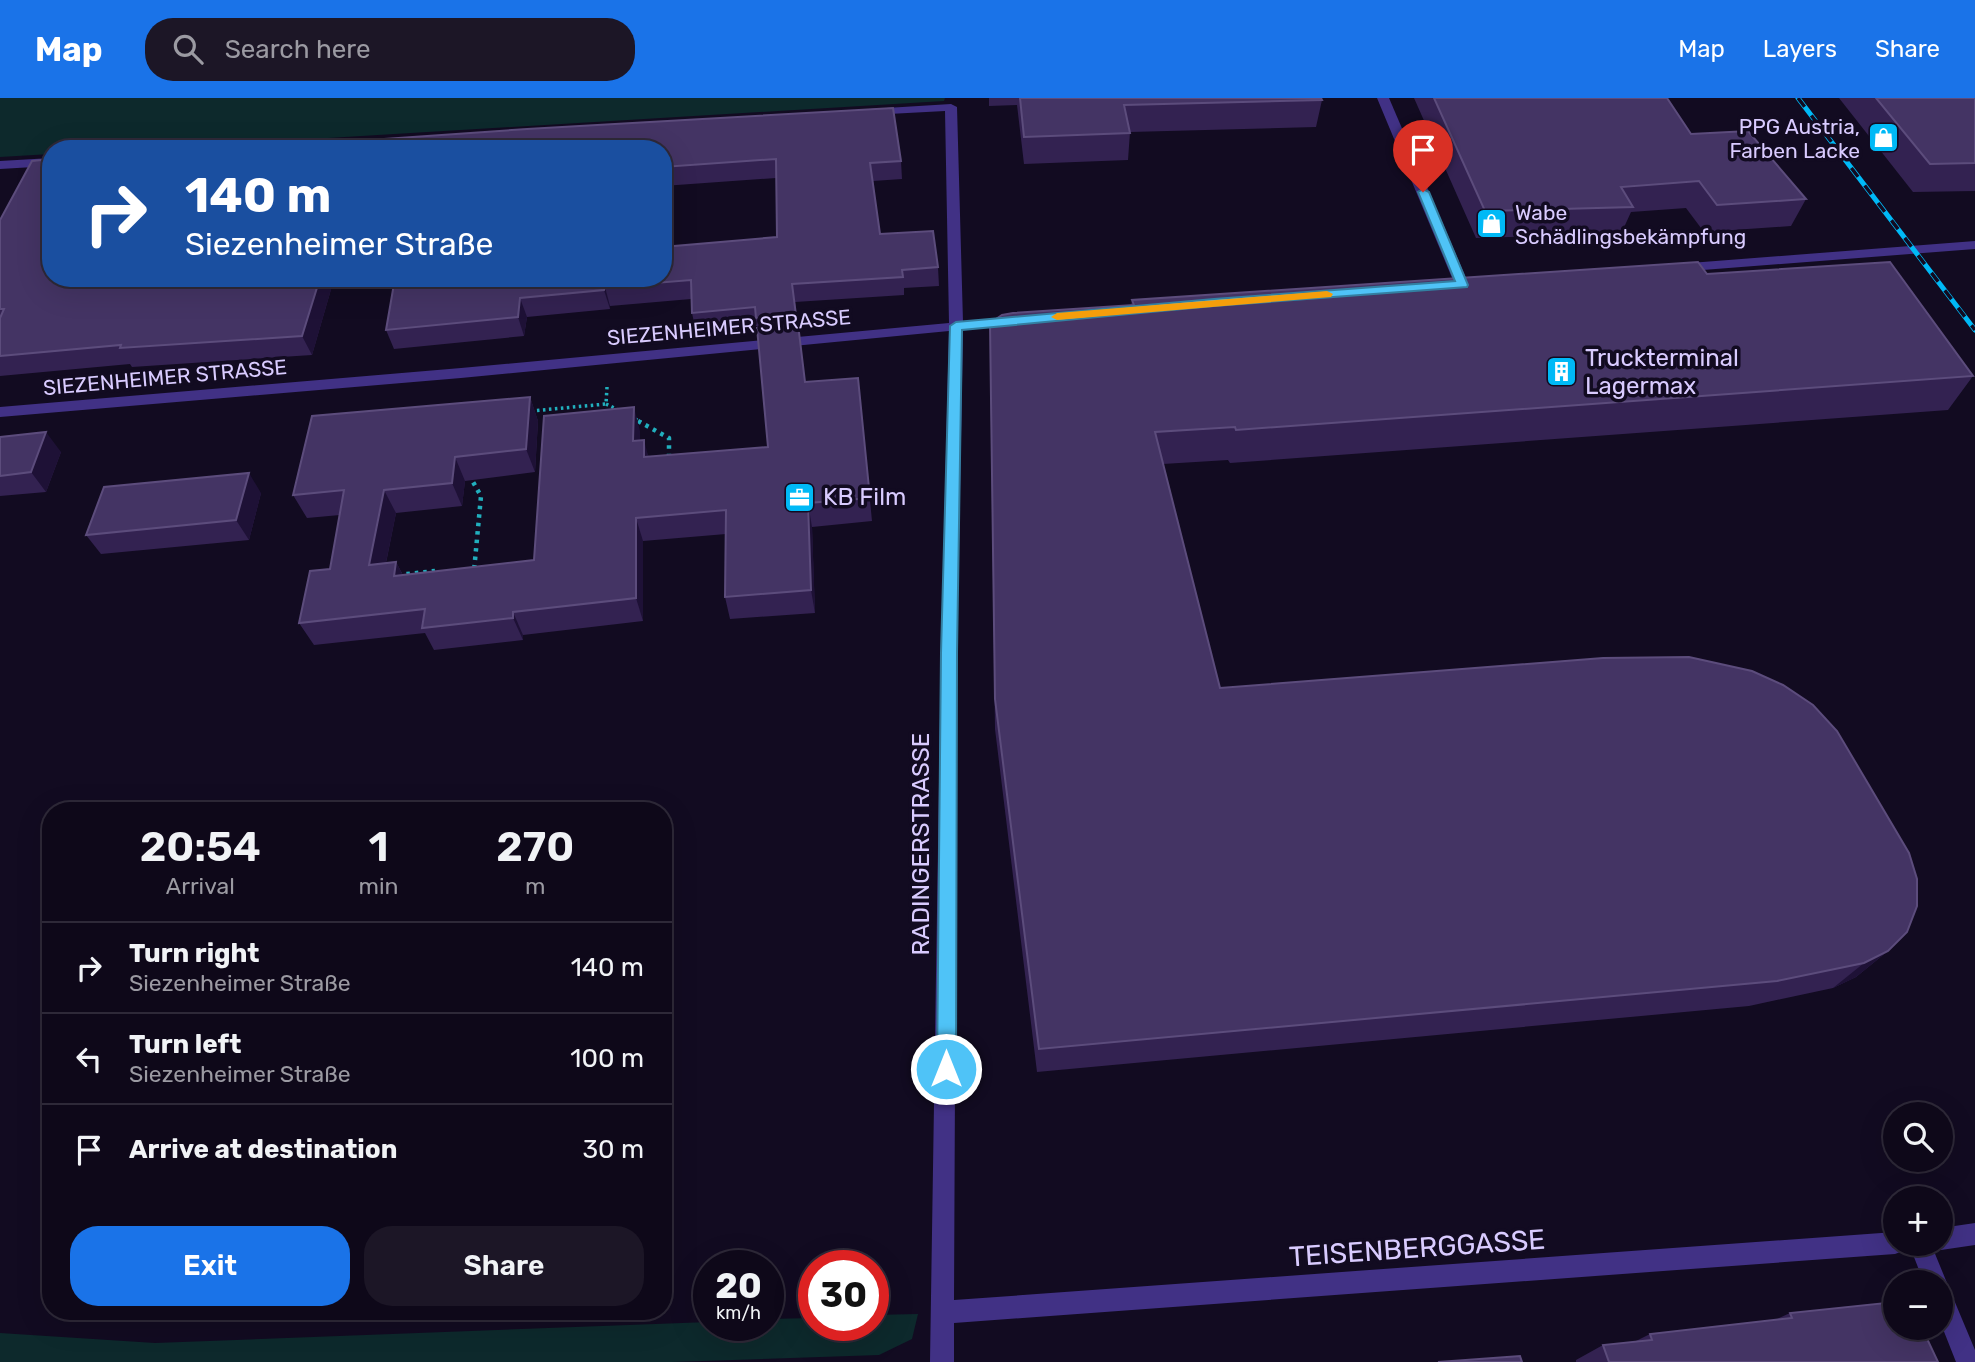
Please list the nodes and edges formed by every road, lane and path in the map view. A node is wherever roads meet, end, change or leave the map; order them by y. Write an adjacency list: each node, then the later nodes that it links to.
1 (1383, 98): 9 (street)
2 (859, 113): 11 (street, RADINGERSTRASSE)
3 (42, 163): 4 (street)
4 (0, 165)
5 (1975, 245): 6 (street)
6 (1879, 252): 7 (street); 8 (street)
7 (1667, 269)
8 (1893, 271)
9 (1462, 285)
10 (1022, 320): 11 (street, SIEZENHEIMER STRASSE)
11 (956, 326): 12 (street, SIEZENHEIMER STRASSE); 24 (street, RADINGERSTRASSE)
12 (607, 360): 13 (path); 14 (street, SIEZENHEIMER STRASSE)
13 (606, 404): 15 (path); 16 (path)
14 (0, 412)
15 (528, 412)
16 (669, 463)
17 (470, 465): 20 (path)
18 (447, 570): 19 (path)
19 (393, 575)
20 (473, 581)
21 (1975, 1234): 22 (street)
22 (1953, 1237)
23 (1883, 1244): 24 (street, TEISENBERGGASSE)
24 (942, 1312): 26 (street, RADINGERSTRASSE)
25 (1953, 1325): 27 (street)
26 (942, 1362)
27 (1968, 1362)

